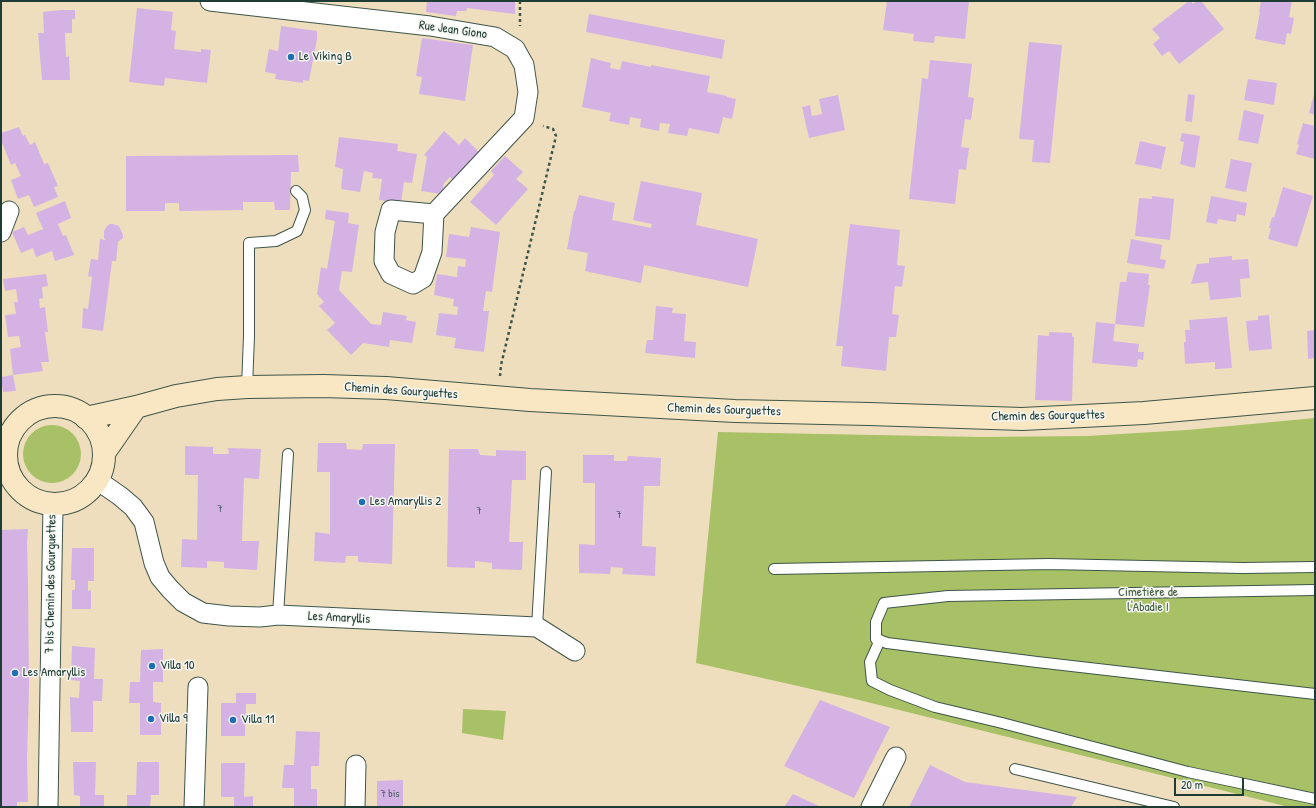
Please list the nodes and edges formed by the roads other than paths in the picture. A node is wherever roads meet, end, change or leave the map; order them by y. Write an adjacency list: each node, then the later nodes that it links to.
1 (210, 1): 4 (street, Rue Jean Giono)
2 (296, 191): 6 (lane)
3 (9, 211): 5 (street)
4 (434, 214)
5 (1, 232)
6 (247, 387): 7 (main road, Chemin des Gourguettes); 8 (main road, Chemin des Gourguettes)
7 (1315, 398)
8 (136, 407): 9 (main road, Chemin des Gourguettes); 11 (main road)
9 (86, 418): 10 (main road); 11 (main road)
10 (9, 424): 14 (main road)
11 (104, 453): 15 (main road)
12 (288, 454): 20 (lane)
13 (546, 472): 21 (lane)
14 (6, 474): 16 (main road)
15 (97, 480): 16 (main road); 20 (street, Les Amaryllis)
16 (53, 504): 30 (street, 7 bis Chemin des Gourguettes)
17 (1315, 567): 18 (lane)
18 (774, 569)
19 (1315, 590): 22 (lane)
20 (278, 615): 21 (street, Les Amaryllis)
21 (537, 627): 23 (street, Les Amaryllis)
22 (880, 640): 25 (lane); 29 (lane)
23 (575, 651)
24 (198, 686): 31 (street)
25 (1315, 694)
26 (896, 757): 33 (street)
27 (356, 765): 32 (street)
28 (1015, 769): 34 (lane)
29 (1315, 799)
30 (48, 807)
31 (194, 807)
32 (354, 807)
33 (870, 807)
34 (1174, 807)

